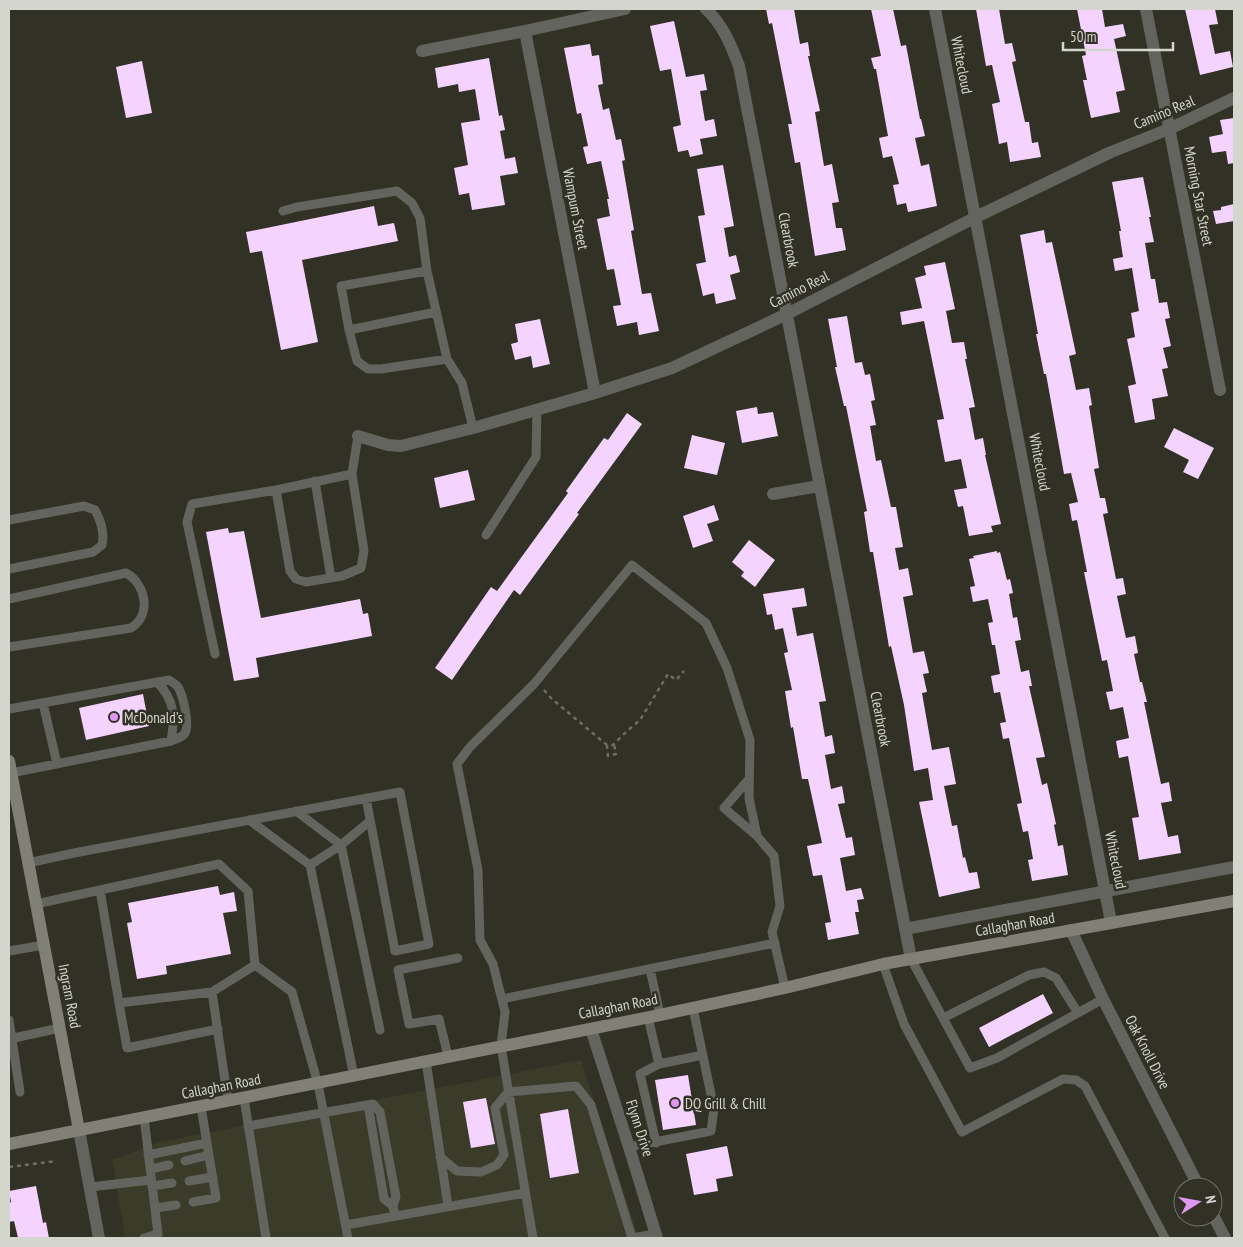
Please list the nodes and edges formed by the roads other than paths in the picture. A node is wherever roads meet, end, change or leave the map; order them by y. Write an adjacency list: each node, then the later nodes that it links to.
1 (624, 9): 5 (street)
2 (706, 9): 13 (street, Clearbrook)
3 (935, 9): 10 (street, Whitecloud)
4 (1146, 9): 8 (street, Morning Star Street)
5 (525, 31): 6 (street); 17 (street, Wampum Street)
6 (422, 51)
7 (1234, 98): 8 (street, Camino Real)
8 (1169, 129): 10 (street, Camino Real); 16 (street, Morning Star Street)
9 (283, 211): 11 (lane)
10 (976, 217): 13 (street, Camino Real); 50 (street, Whitecloud)
11 (426, 271): 12 (lane); 14 (lane)
12 (436, 312): 14 (lane); 15 (lane)
13 (787, 314): 17 (street, Camino Real); 23 (street, Clearbrook)
14 (349, 330): 15 (lane)
15 (447, 359): 19 (lane)
16 (1220, 390)
17 (595, 392): 18 (street, Camino Real)
18 (536, 409): 19 (street, Camino Real); 27 (lane)
19 (473, 428): 20 (street, Camino Real)
20 (358, 436): 21 (lane)
21 (352, 474): 22 (lane); 29 (lane)
22 (315, 481): 24 (lane); 29 (lane)
23 (819, 486): 25 (street); 54 (street, Clearbrook)
24 (276, 490): 29 (lane); 32 (lane)
25 (773, 494)
26 (9, 520): 28 (lane)
27 (486, 535)
28 (9, 569)
29 (331, 578)
30 (9, 599): 31 (lane)
31 (9, 647)
32 (215, 654)
33 (157, 682): 34 (lane); 36 (lane); 36 (lane)
34 (43, 703): 35 (lane); 37 (lane)
35 (9, 710)
36 (172, 741): 37 (lane)
37 (57, 764): 38 (lane)
38 (10, 767): 46 (main road, Ingram Road)
39 (749, 779): 44 (lane); 44 (lane); 66 (lane)
40 (366, 798): 41 (lane); 43 (lane); 43 (lane)
41 (296, 811): 42 (lane); 45 (lane)
42 (249, 820): 46 (lane); 47 (lane)
43 (370, 821): 45 (lane)
44 (757, 836): 56 (lane)
45 (341, 845): 47 (lane); 77 (lane)
46 (28, 863): 52 (main road, Ingram Road)
47 (310, 865): 84 (lane)
48 (1234, 867): 50 (street, Callaghan Road)
49 (100, 890): 52 (lane); 62 (lane); 68 (lane)
50 (1106, 892): 53 (street, Whitecloud); 54 (street, Callaghan Road)
51 (1234, 901): 53 (main road, Callaghan Road)
52 (36, 904): 57 (main road, Ingram Road)
53 (1111, 922): 55 (main road, Callaghan Road)
54 (905, 929): 60 (street, Clearbrook)
55 (1071, 930): 60 (main road, Callaghan Road); 67 (street, Oak Knoll Drive)
56 (775, 943): 63 (lane); 64 (lane)
57 (44, 945): 58 (lane); 74 (main road, Ingram Road)
58 (9, 948)
59 (458, 958): 81 (lane)
60 (910, 959): 61 (main road, Callaghan Road); 72 (lane)
61 (883, 964): 64 (main road, Callaghan Road); 125 (lane)
62 (255, 965): 65 (lane); 85 (lane)
63 (650, 969): 66 (lane); 71 (lane)
64 (785, 988): 69 (main road, Callaghan Road)
65 (212, 992): 68 (lane); 76 (lane)
66 (502, 999): 79 (lane)
67 (1103, 999): 70 (lane); 106 (street, Oak Knoll Drive)
68 (119, 1004): 76 (lane)
69 (693, 1008): 71 (main road, Callaghan Road); 80 (lane)
70 (1078, 1013): 72 (lane); 72 (lane)
71 (654, 1016): 75 (main road, Callaghan Road); 83 (lane)
72 (943, 1018)
73 (9, 1020): 78 (lane)
74 (60, 1028): 78 (lane); 94 (main road, Ingram Road)
75 (591, 1028): 79 (main road, Callaghan Road); 98 (street, Flynn Drive)
76 (218, 1029): 89 (lane)
77 (380, 1030)
78 (11, 1038): 86 (lane)
79 (501, 1046): 81 (main road, Callaghan Road); 87 (lane)
80 (703, 1055): 83 (lane); 95 (lane)
81 (448, 1056): 82 (main road, Callaghan Road)
82 (426, 1061): 84 (main road, Callaghan Road); 101 (lane)
83 (659, 1064): 95 (lane)
84 (354, 1076): 85 (main road, Callaghan Road)
85 (318, 1084): 88 (main road, Callaghan Road); 91 (lane)
86 (20, 1092)
87 (508, 1092): 101 (lane); 111 (lane); 124 (lane)
88 (244, 1098): 89 (main road, Callaghan Road); 93 (lane)
89 (228, 1101): 90 (main road, Callaghan Road)
90 (200, 1107): 92 (main road, Callaghan Road); 96 (lane)
91 (323, 1112): 93 (lane); 116 (lane); 117 (lane)
92 (144, 1117): 94 (main road, Callaghan Road); 99 (lane)
93 (248, 1126): 121 (lane)
94 (79, 1130): 97 (main road, Callaghan Road); 110 (street, Ingram Road)
95 (656, 1142): 98 (lane)
96 (207, 1143): 99 (lane); 100 (lane)
97 (9, 1144)
98 (629, 1147): 118 (street, Flynn Drive)
99 (148, 1155): 104 (lane)
100 (209, 1155): 102 (lane); 105 (lane)
101 (440, 1157): 114 (lane)
102 (185, 1161)
103 (169, 1165): 104 (lane)
104 (150, 1169): 108 (lane)
105 (213, 1177): 107 (lane); 112 (lane)
106 (1194, 1177)
107 (190, 1181)
108 (152, 1183): 109 (lane); 110 (lane); 115 (lane)
109 (172, 1183)
110 (90, 1186): 119 (street, Ingram Road)
111 (525, 1193): 114 (lane); 123 (lane)
112 (193, 1202)
113 (176, 1205): 115 (lane)
114 (448, 1206): 116 (lane)
115 (155, 1208): 120 (lane)
116 (396, 1216): 117 (lane)
117 (346, 1224): 122 (lane)
118 (656, 1236): 124 (lane)
119 (99, 1238)
120 (144, 1238)
121 (266, 1238)
122 (348, 1238)
123 (533, 1238)
124 (632, 1238)
125 (1165, 1238)

